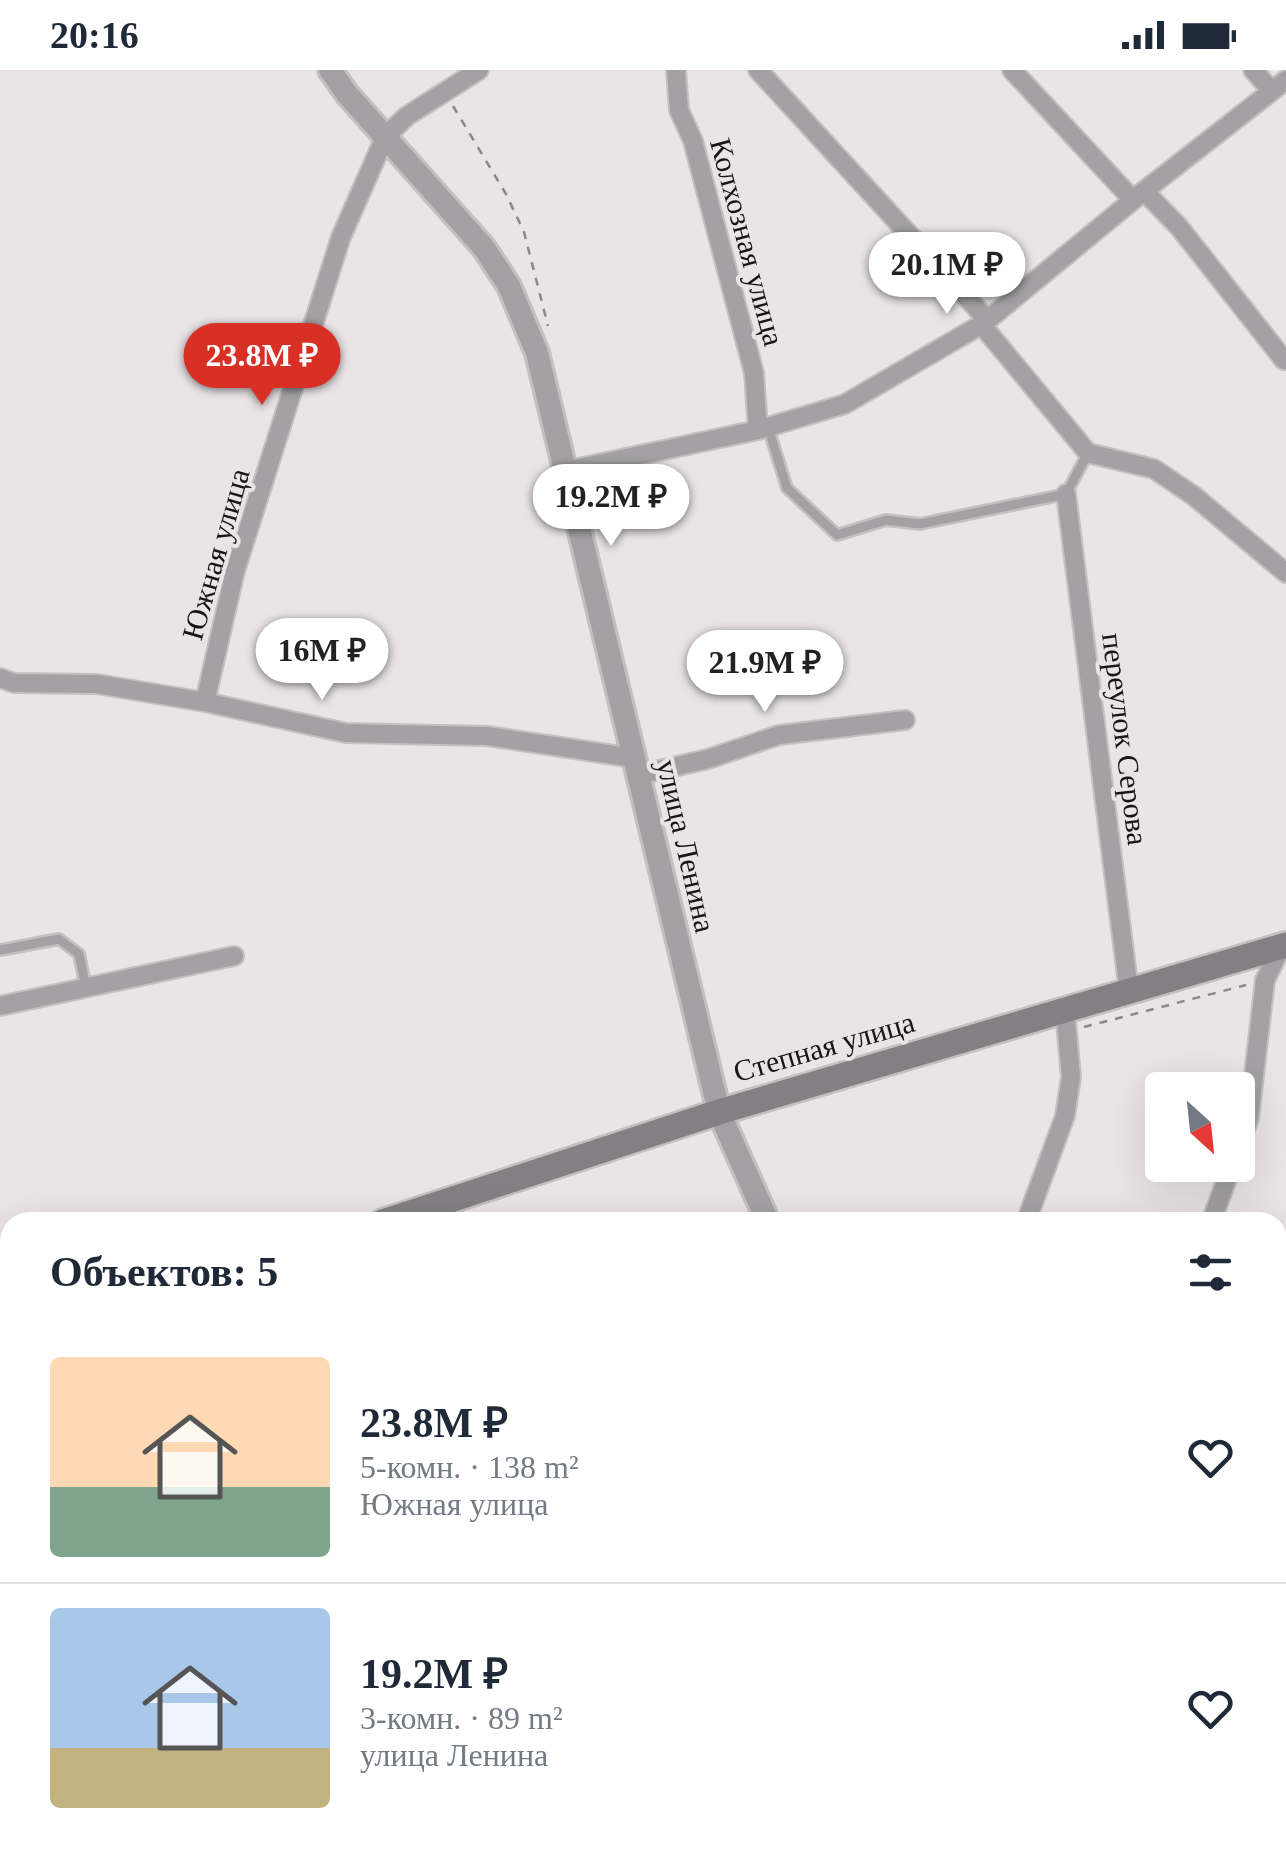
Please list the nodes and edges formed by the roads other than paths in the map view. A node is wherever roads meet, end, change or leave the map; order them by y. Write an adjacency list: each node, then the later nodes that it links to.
1 (330, 70): 8 (street, улица Ленина)
2 (479, 70): 8 (street, Южная улица)
3 (676, 70): 12 (street, Колхозная улица)
4 (758, 70): 10 (street)
5 (1012, 70): 9 (street)
6 (1253, 70): 7 (street)
7 (1279, 86): 9 (street)
8 (384, 136): 14 (street, улица Ленина); 18 (street, Южная улица)
9 (1138, 196): 10 (street); 11 (street)
10 (984, 322): 12 (street); 13 (street)
11 (1284, 360)
12 (763, 428): 14 (street); 15 (lane)
13 (1088, 453): 15 (lane); 16 (street)
14 (565, 470): 20 (street, улица Ленина)
15 (1066, 494): 25 (street, переулок Серова)
16 (1286, 573)
17 (0, 678): 18 (street)
18 (205, 702): 20 (street)
19 (905, 720): 20 (street)
20 (636, 767): 29 (street, улица Ленина)
21 (1284, 946): 25 (main road, Степная улица); 28 (street)
22 (0, 950): 24 (lane)
23 (234, 956): 24 (street)
24 (86, 988): 26 (street)
25 (1129, 992): 27 (main road, Степная улица)
26 (0, 1006)
27 (1065, 1010): 29 (main road, Степная улица); 33 (street)
28 (1254, 1072)
29 (718, 1112): 31 (main road, Степная улица); 32 (street, улица Ленина)
30 (1226, 1182): 34 (street)
31 (413, 1212)
32 (763, 1212)
33 (1030, 1212)
34 (1215, 1212)

